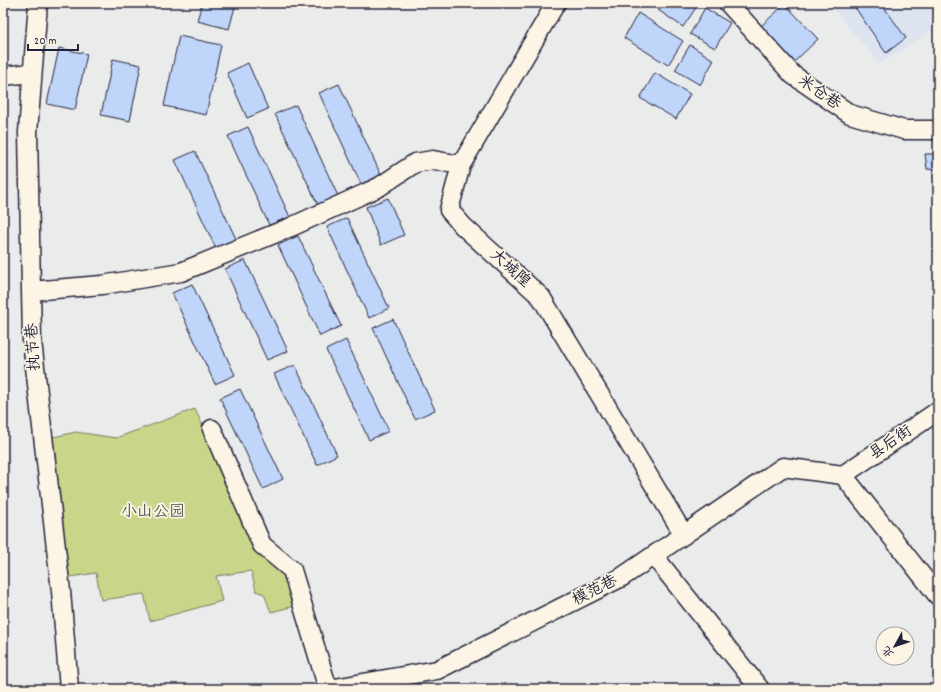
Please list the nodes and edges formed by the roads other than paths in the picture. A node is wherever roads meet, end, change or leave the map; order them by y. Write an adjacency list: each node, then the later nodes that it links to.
1 (38, 3): 4 (street, 执节巷)
2 (556, 3): 7 (street, 大城隍)
3 (728, 3): 6 (street, 米仓巷)
4 (32, 73): 5 (street); 8 (street, 执节巷)
5 (3, 76)
6 (938, 130)
7 (461, 166): 8 (street); 12 (street, 大城隍)
8 (31, 291): 16 (street, 执节巷)
9 (938, 411): 11 (street, 县后街)
10 (212, 429): 17 (street)
11 (843, 475): 12 (street, 模范巷); 14 (street)
12 (684, 535): 13 (street, 模范巷)
13 (654, 556): 15 (street, 模范巷); 18 (street)
14 (938, 596)
15 (377, 685): 17 (street, 模范巷)
16 (69, 689)
17 (329, 689)
18 (760, 689)

